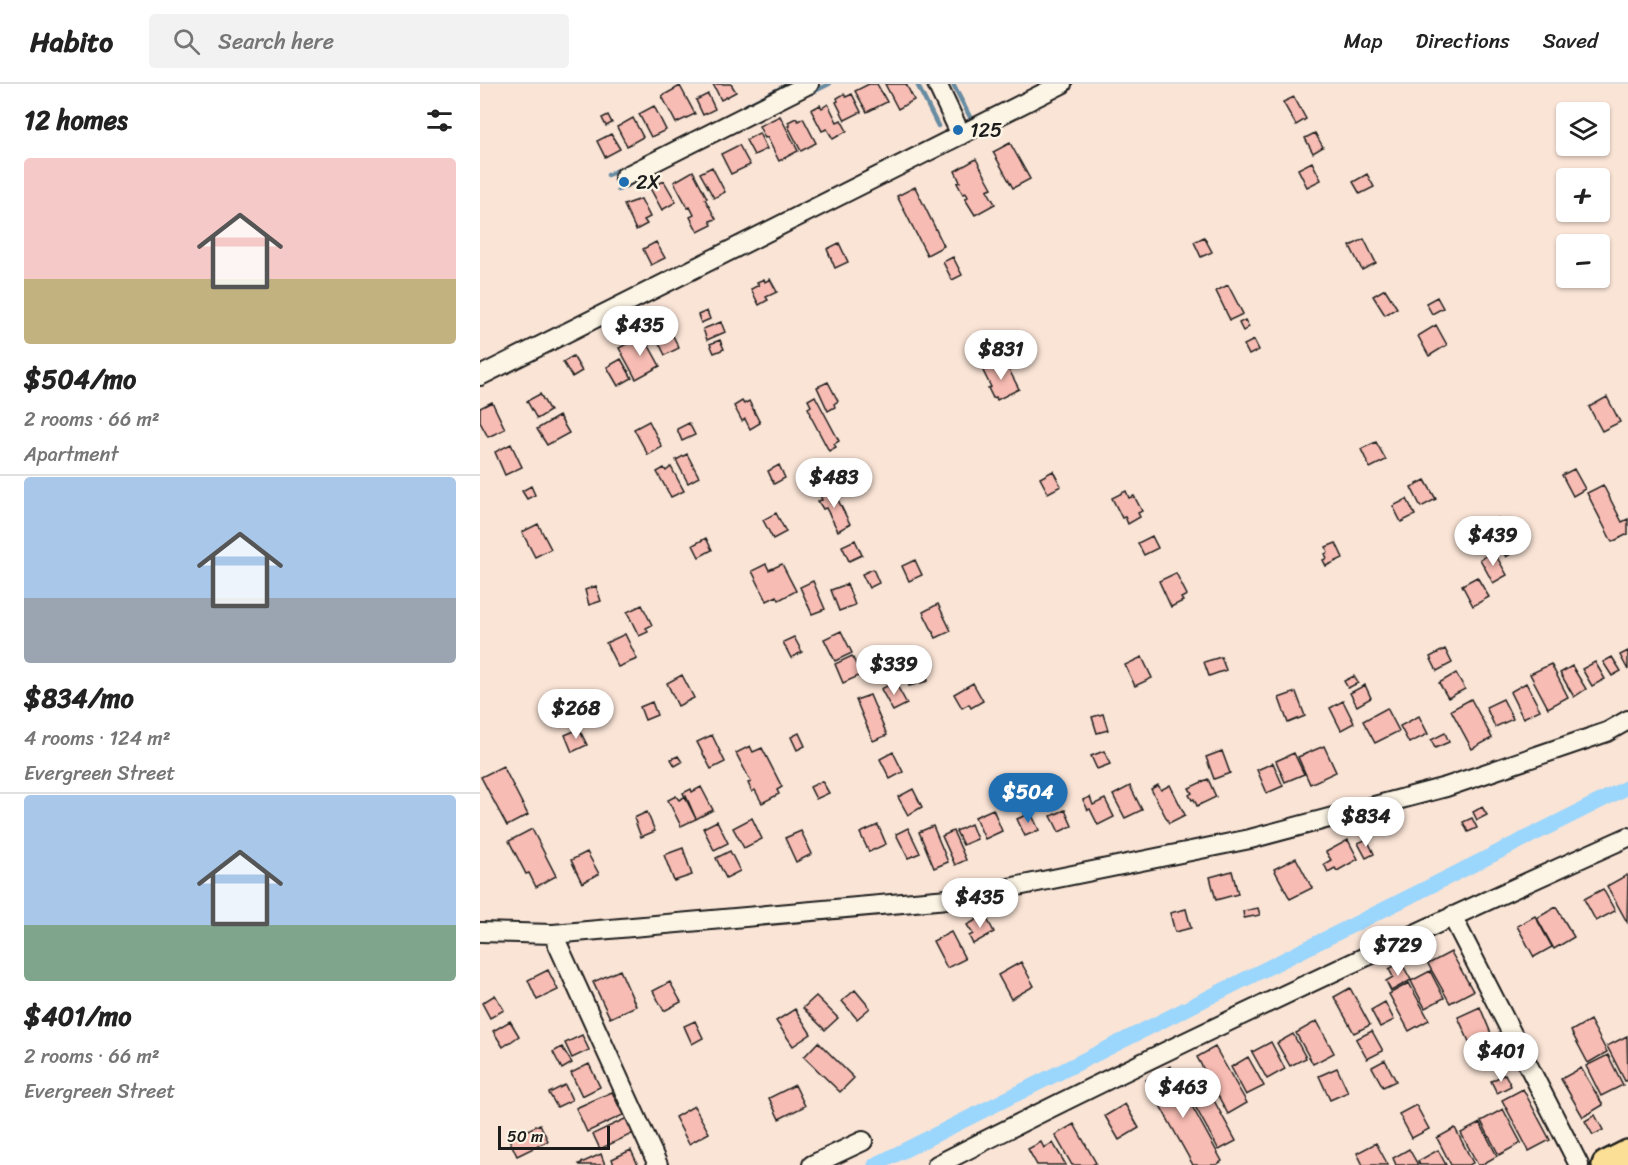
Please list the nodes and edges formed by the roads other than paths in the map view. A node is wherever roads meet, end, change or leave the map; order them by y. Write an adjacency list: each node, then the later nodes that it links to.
1 (809, 84): 5 (street)
2 (937, 84): 4 (street)
3 (1062, 84): 4 (street)
4 (961, 135): 6 (street)
5 (624, 177)
6 (480, 376)
7 (1628, 720): 11 (street)
8 (1628, 837): 9 (street)
9 (1452, 916): 16 (street); 17 (street)
10 (480, 932): 11 (street)
11 (554, 934): 14 (street)
12 (863, 1141): 15 (street)
13 (1628, 1154): 18 (main road)
14 (658, 1165)
15 (812, 1165)
16 (938, 1165)
17 (1579, 1165)
18 (1606, 1165)

